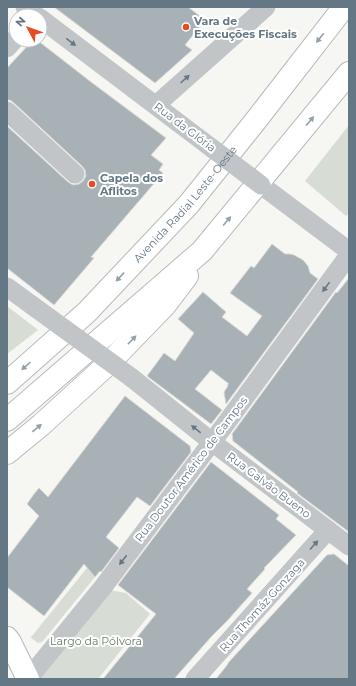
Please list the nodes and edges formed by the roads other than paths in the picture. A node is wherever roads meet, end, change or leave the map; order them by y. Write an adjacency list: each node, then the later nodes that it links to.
1 (266, 7): 5 (street, one-way to 1)
2 (344, 7): 12 (main road, Avenida Radial Leste-Oeste, one-way to 12)
3 (48, 24): 5 (street, Rua da Glória, one-way to 5)
4 (349, 73): 8 (main road, one-way to 4)
5 (156, 105): 9 (street, Rua da Glória, bridge)
6 (7, 111): 7 (street)
7 (75, 174)
8 (202, 251): 13 (main road); 15 (main road, one-way to 8)
9 (349, 251)
10 (349, 255): 14 (street, Rua Doutor Américo de Campos, one-way to 14)
11 (7, 287): 14 (street, Rua Galvão Bueno, one-way to 11, bridge)
12 (7, 383)
13 (7, 420)
14 (212, 442): 16 (street, Rua Galvão Bueno); 19 (street, Rua Doutor Américo de Campos, one-way to 19)
15 (7, 453)
16 (328, 530): 17 (street, Rua Galvão Bueno); 20 (street, Rua Thomáz Gonzaga, one-way to 16)
17 (349, 546)
18 (7, 638): 19 (main road)
19 (28, 679)
20 (195, 679)

